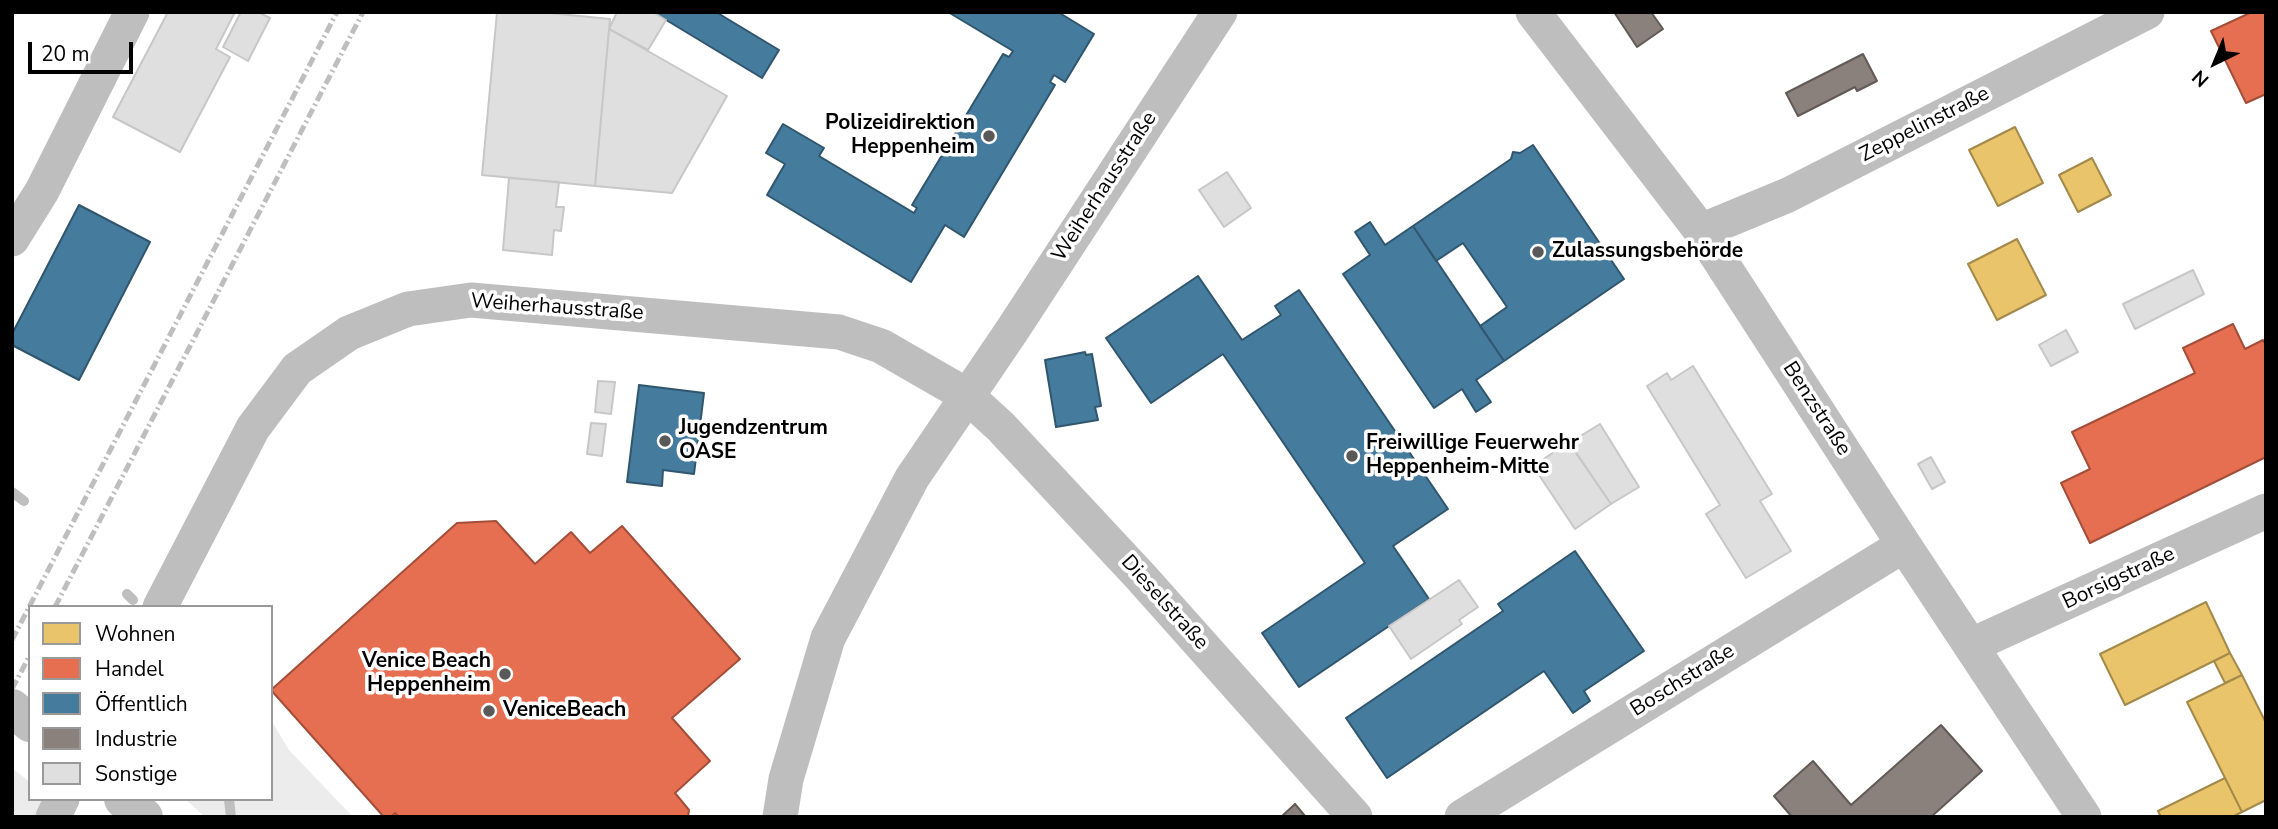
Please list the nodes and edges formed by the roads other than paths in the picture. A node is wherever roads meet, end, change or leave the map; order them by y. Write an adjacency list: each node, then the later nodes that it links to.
1 (132, 12): 6 (street)
2 (1220, 12): 7 (street, Weiherhausstraße)
3 (1533, 12): 5 (street, Benzstraße)
4 (2147, 12): 5 (street, Zeppelinstraße)
5 (1701, 231): 9 (street, Benzstraße)
6 (12, 239)
7 (966, 395): 10 (street, Weiherhausstraße); 16 (street, Weiherhausstraße); 17 (street, Dieselstraße)
8 (2266, 511): 11 (street, Borsigstraße)
9 (1904, 545): 11 (street, Benzstraße); 18 (street, Boschstraße)
10 (161, 605)
11 (1972, 645): 19 (street, Benzstraße)
12 (12, 708): 13 (street)
13 (28, 721)
14 (61, 801): 15 (street)
15 (53, 817)
16 (780, 817)
17 (1355, 817)
18 (1462, 817)
19 (2084, 817)

